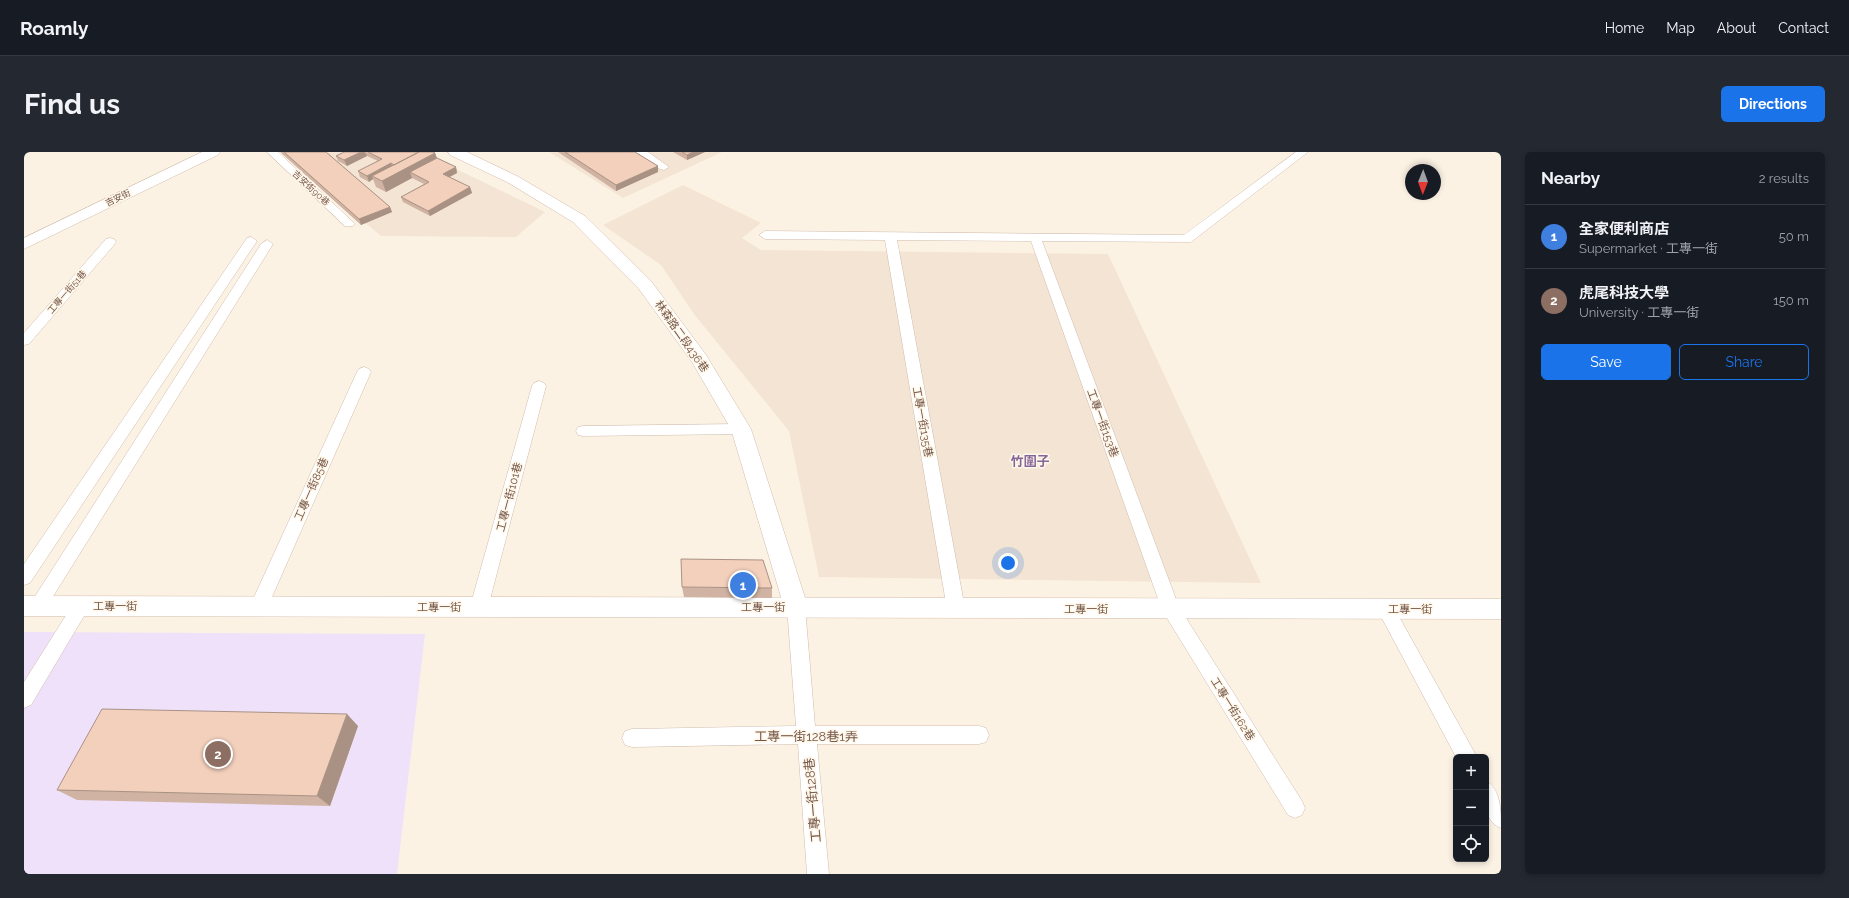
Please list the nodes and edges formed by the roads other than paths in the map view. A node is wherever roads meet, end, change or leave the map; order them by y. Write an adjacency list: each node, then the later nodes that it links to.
1 (213, 152): 13 (street, 吉安街)
2 (272, 152): 7 (lane, 吉安街90巷)
3 (456, 152): 18 (street, 林森路二段436巷)
4 (641, 152): 6 (lane)
5 (1303, 152): 10 (lane)
6 (664, 167)
7 (349, 224)
8 (765, 235): 9 (lane)
9 (890, 236): 10 (lane); 27 (lane, 工專一街135巷)
10 (1035, 237): 29 (lane, 工專一街153巷)
11 (251, 241): 20 (lane)
12 (110, 242): 15 (lane, 工專一街51巷)
13 (24, 244)
14 (267, 244): 21 (lane)
15 (24, 341)
16 (364, 372): 23 (lane, 工專一街85巷)
17 (539, 386): 24 (lane, 工專一街101巷)
18 (741, 429): 19 (lane); 25 (street, 林森路二段436巷)
19 (583, 431)
20 (24, 578)
21 (31, 606): 22 (street, 工專一街)
22 (81, 606): 23 (street, 工專一街); 30 (lane)
23 (259, 606): 24 (street, 工專一街)
24 (479, 607): 25 (street, 工專一街)
25 (796, 607): 27 (street, 工專一街); 31 (lane, 工專一街128巷)
26 (1386, 608): 28 (street, 工專一街); 29 (street, 工專一街); 34 (lane)
27 (956, 609): 29 (street, 工專一街)
28 (1501, 609)
29 (1171, 610): 36 (lane, 工專一街162巷)
30 (24, 699)
31 (807, 735): 32 (lane, 工專一街128巷1弄); 33 (lane, 工專一街128巷1弄); 38 (lane, 工專一街128巷)
32 (979, 736)
33 (632, 738)
34 (1465, 754)
35 (1489, 796): 37 (lane)
36 (1295, 808)
37 (1501, 818)
38 (818, 874)

